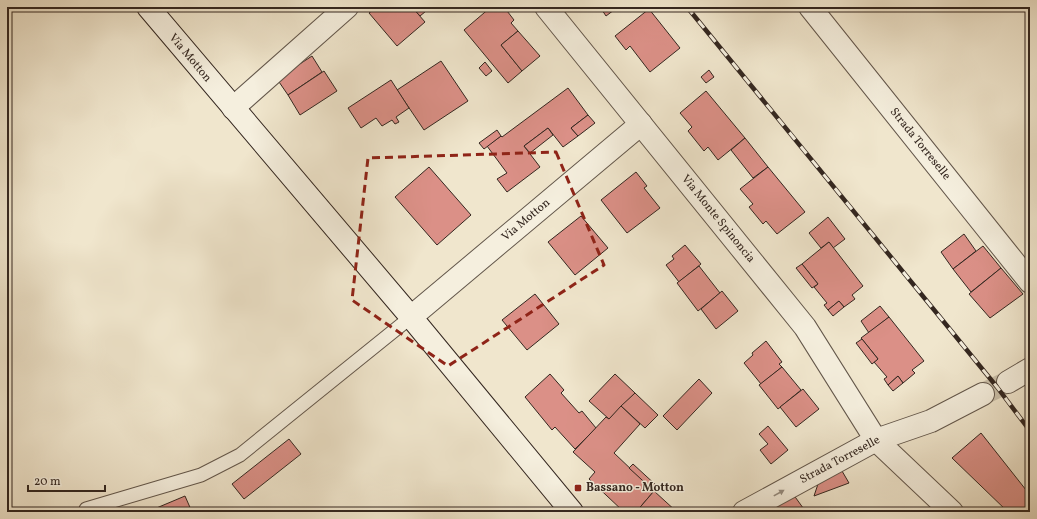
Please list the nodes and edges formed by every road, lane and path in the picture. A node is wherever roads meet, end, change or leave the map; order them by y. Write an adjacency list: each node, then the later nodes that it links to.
1 (148, 7): 5 (street, Via Motton)
2 (348, 7): 5 (street)
3 (546, 7): 6 (street, Via Monte Spinoncia)
4 (810, 7): 7 (street, Strada Torreselle)
5 (233, 108): 8 (street, Via Motton)
6 (641, 124): 8 (street, Via Motton); 12 (street, Via Monte Spinoncia)
7 (1030, 282)
8 (411, 317): 13 (lane); 14 (street, Via Motton)
9 (1030, 370): 10 (street)
10 (1008, 382)
11 (983, 394): 12 (street, Strada Torreselle)
12 (876, 440): 15 (street, Strada Torreselle, one-way to 12); 16 (street, Via Monte Spinoncia)
13 (86, 509)
14 (572, 512)
15 (744, 512)
16 (952, 512)

